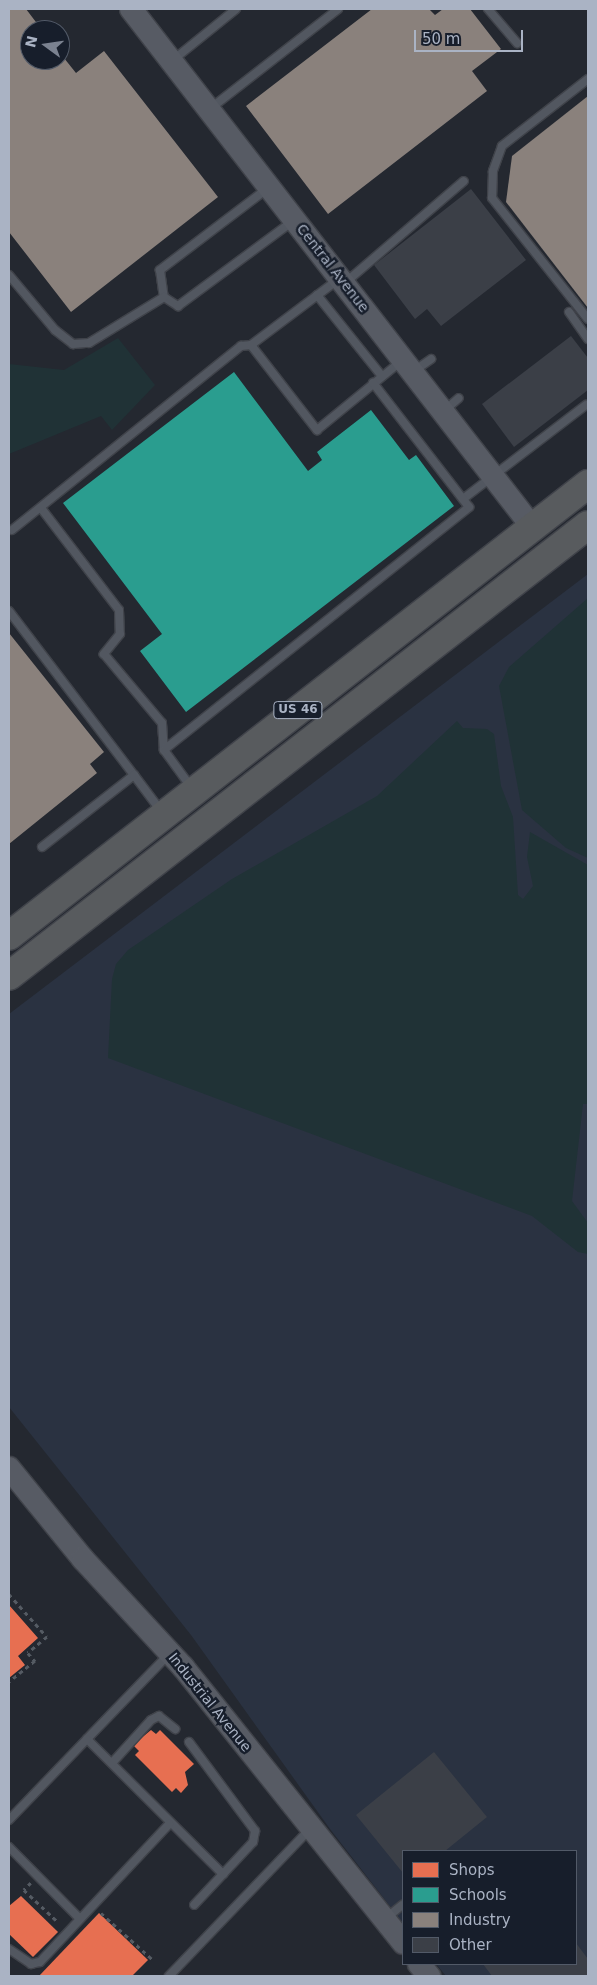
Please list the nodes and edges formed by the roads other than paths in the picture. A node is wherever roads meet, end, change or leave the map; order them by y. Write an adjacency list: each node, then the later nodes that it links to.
1 (131, 9): 6 (street, Central Avenue)
2 (236, 9): 6 (lane)
3 (338, 9): 8 (lane)
4 (488, 9): 5 (lane)
5 (517, 43)
6 (172, 61): 8 (street, Central Avenue)
7 (588, 79): 17 (lane)
8 (209, 109): 10 (street, Central Avenue)
9 (464, 181): 13 (lane)
10 (269, 187): 11 (street, Central Avenue); 15 (lane)
11 (295, 220): 13 (street, Central Avenue); 15 (lane)
12 (9, 275): 15 (lane)
13 (342, 281): 14 (lane); 20 (street, Central Avenue)
14 (318, 295): 19 (lane); 21 (lane)
15 (164, 297)
16 (569, 312): 18 (lane)
17 (588, 319)
18 (588, 339)
19 (251, 345): 22 (lane); 27 (lane)
20 (416, 363): 21 (lane); 24 (street, Central Avenue)
21 (382, 376): 22 (lane)
22 (372, 384): 26 (lane)
23 (586, 405): 24 (lane)
24 (494, 476): 26 (lane); 29 (street, Central Avenue)
25 (588, 484): 29 (highway, US 46)
26 (463, 499): 32 (lane)
27 (41, 508): 30 (lane); 32 (lane)
28 (588, 525): 38 (highway, US 46)
29 (533, 528): 34 (highway, US 46)
30 (12, 530)
31 (9, 611): 33 (lane)
32 (164, 750): 34 (lane)
33 (134, 774): 35 (lane); 36 (lane)
34 (194, 791): 35 (highway, US 46)
35 (164, 814): 37 (highway, US 46)
36 (42, 847)
37 (9, 936)
38 (9, 976)
39 (9, 1468): 40 (street, Industrial Avenue)
40 (170, 1652): 42 (lane); 47 (street, Industrial Avenue)
41 (175, 1729): 44 (lane)
42 (87, 1739): 44 (lane); 45 (lane)
43 (189, 1742): 49 (lane)
44 (112, 1764): 46 (lane)
45 (9, 1820)
46 (169, 1824): 49 (lane); 52 (lane)
47 (311, 1828): 53 (street, Industrial Avenue); 57 (lane)
48 (9, 1847): 52 (lane)
49 (223, 1874): 50 (lane)
50 (194, 1905)
51 (402, 1905): 53 (lane)
52 (80, 1919): 55 (lane)
53 (384, 1920): 54 (street, Industrial Avenue)
54 (402, 1942)
55 (9, 1949)
56 (421, 1965): 58 (street)
57 (169, 1976)
58 (429, 1976)

